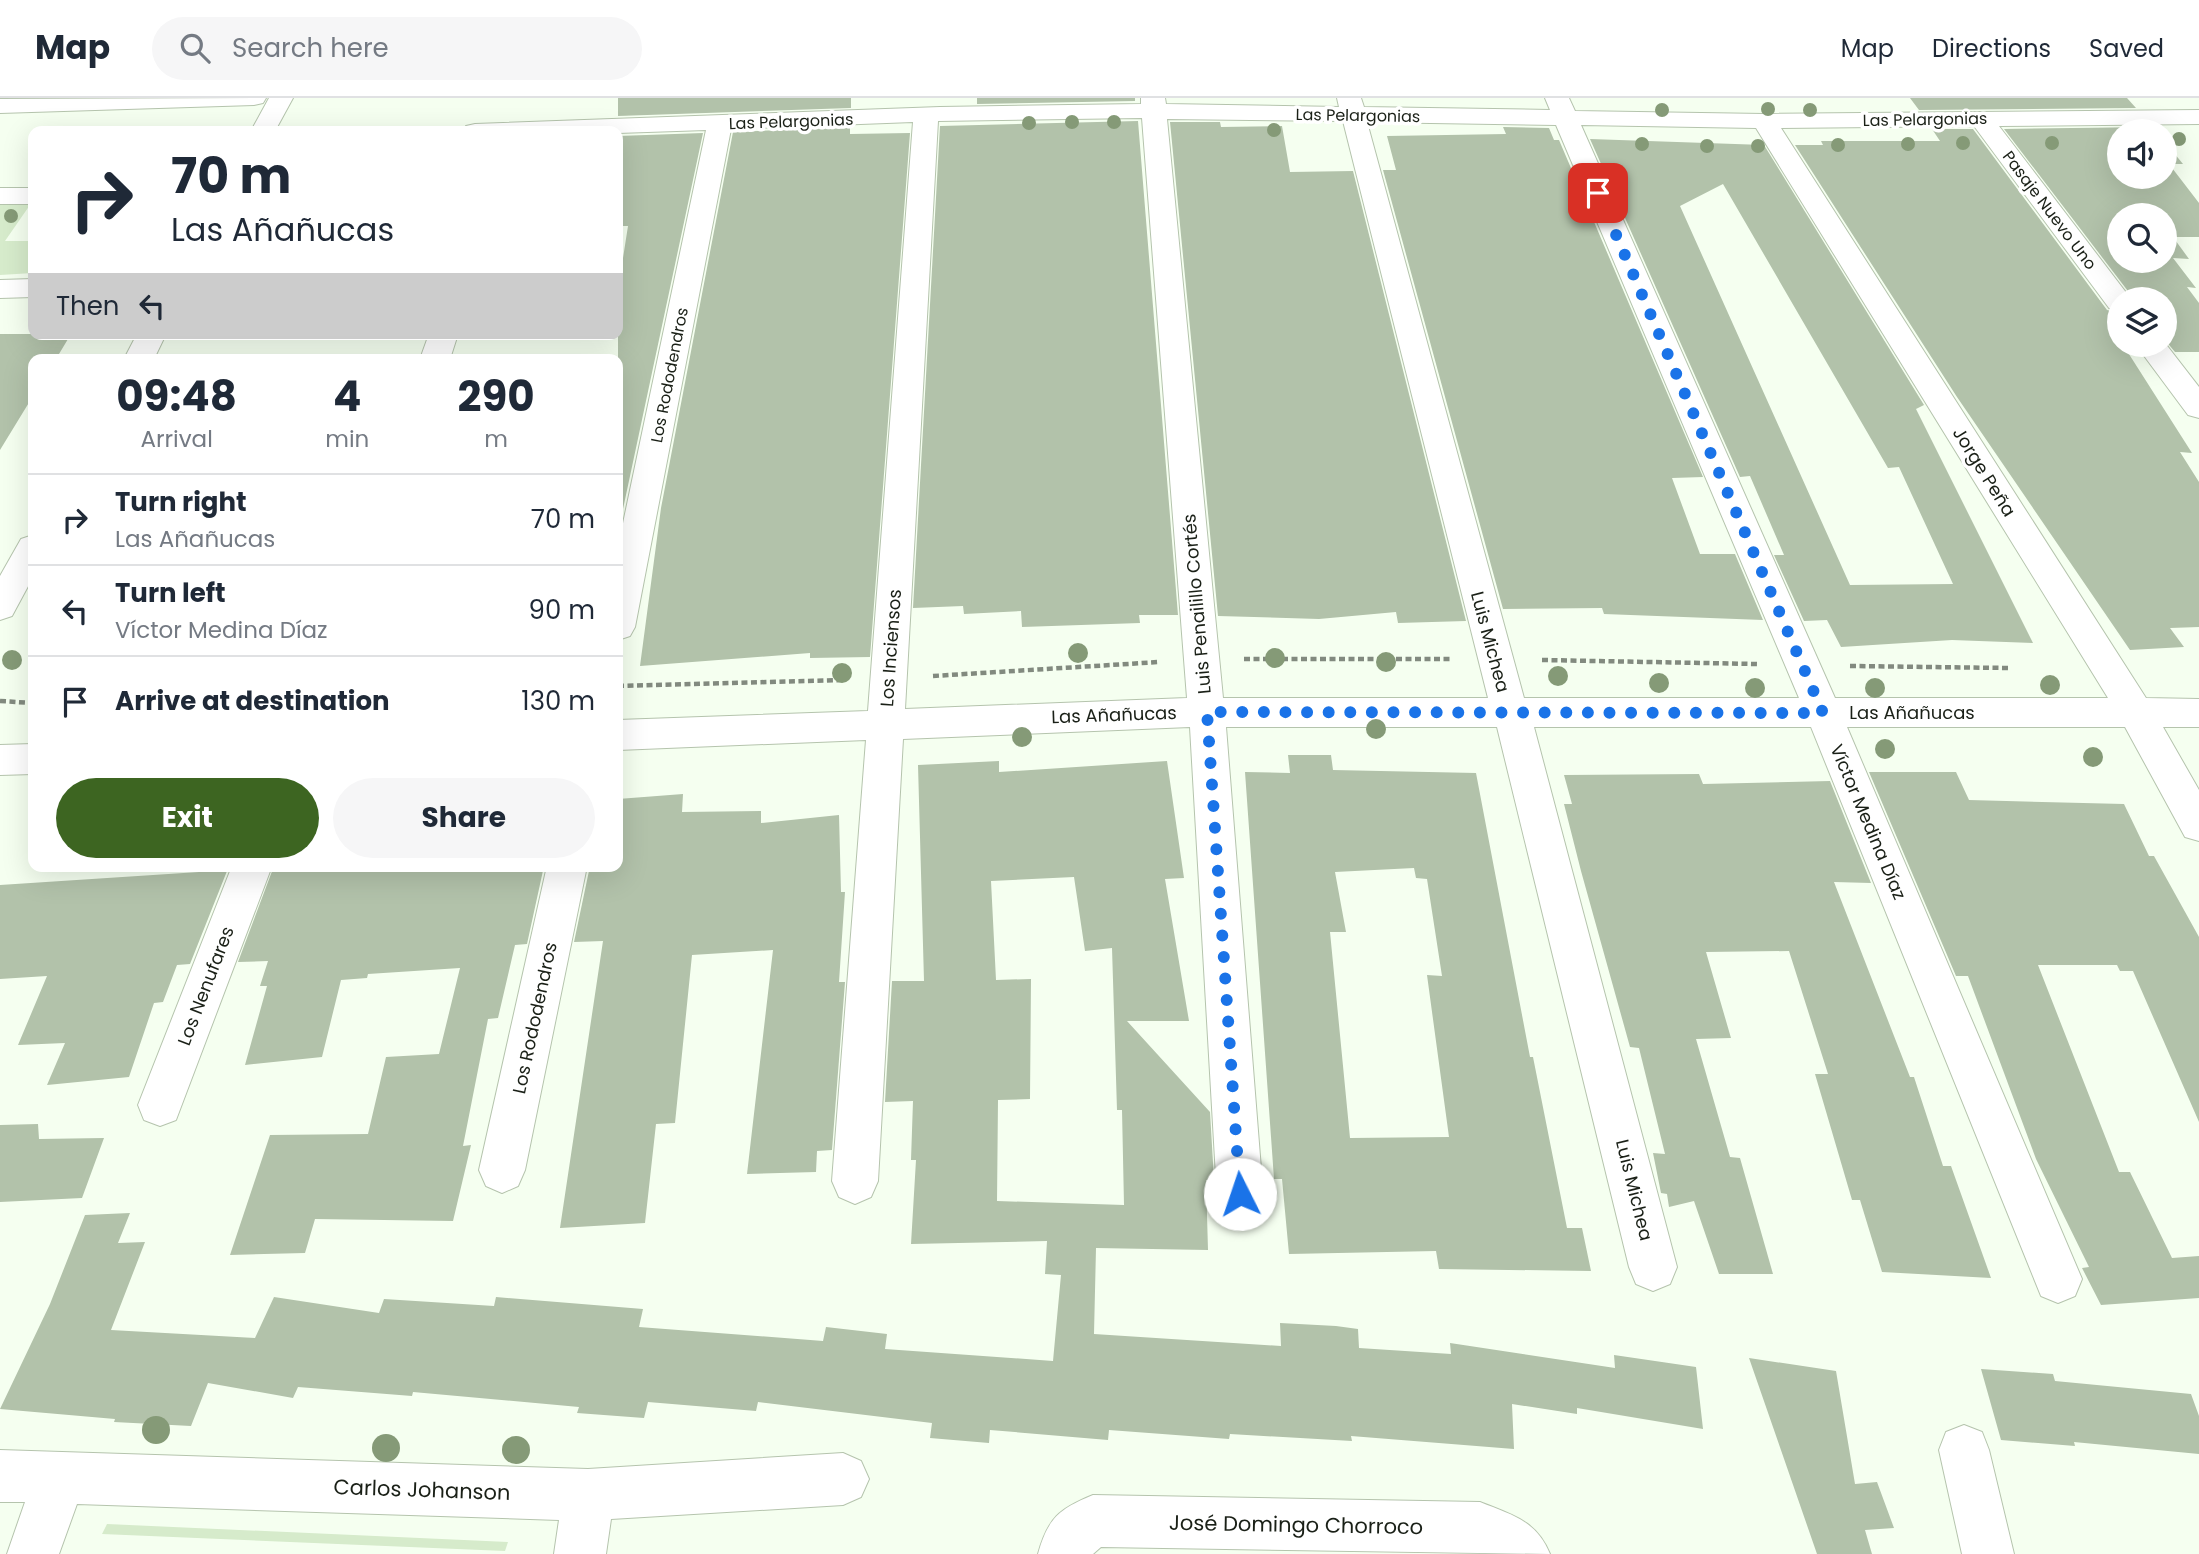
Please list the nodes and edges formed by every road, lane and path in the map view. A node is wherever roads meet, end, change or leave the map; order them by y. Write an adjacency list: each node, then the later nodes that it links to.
1 (254, 98): 6 (street)
2 (281, 98): 17 (street)
3 (1868, 98): 14 (street)
4 (2068, 98): 12 (street)
5 (1153, 105): 7 (street, Las Pelargonias); 9 (street, Las Pelargonias); 31 (street, Luis Penailillo Cortés)
6 (0, 106)
7 (1350, 106): 8 (street, Las Pelargonias); 32 (street, Luis Michea)
8 (1561, 108): 15 (street, Las Pelargonias); 33 (street, Víctor Medina Díaz)
9 (936, 109): 10 (street, Las Pelargonias); 36 (street, Los Inciensos)
10 (751, 110): 16 (street, Las Pelargonias)
11 (2199, 117): 12 (street, Las Pelargonias)
12 (2084, 118): 13 (street, Las Pelargonias)
13 (1981, 119): 14 (street, Las Pelargonias); 21 (street, Pasaje Nuevo Uno)
14 (1881, 120): 15 (street, Las Pelargonias)
15 (1764, 121): 34 (street, Jorge Peña)
16 (720, 123): 18 (street, Las Pelargonias); 27 (street, Los Rododendros)
17 (265, 126)
18 (529, 126)
19 (0, 196): 20 (street)
20 (28, 196)
21 (2108, 287)
22 (28, 288): 23 (street)
23 (0, 289)
24 (2160, 357): 25 (street)
25 (2199, 408)
26 (28, 557): 28 (street)
27 (623, 602)
28 (0, 607)
29 (0, 701): 30 (path)
30 (28, 704)
31 (1207, 712): 32 (street, Las Añañucas); 36 (street, Las Añañucas); 46 (street, Luis Penailillo Cortés)
32 (1510, 713): 33 (street, Las Añañucas); 47 (street, Luis Michea)
33 (1823, 713): 34 (street, Las Añañucas); 48 (street, Víctor Medina Díaz)
34 (2136, 713): 35 (street, Las Añañucas); 40 (street, Jorge Peña)
35 (2199, 713)
36 (886, 725): 37 (street, Las Añañucas); 45 (street, Los Inciensos)
37 (623, 735)
38 (28, 759): 39 (street)
39 (0, 760)
40 (2199, 825)
41 (250, 872): 43 (street, Los Nenufares)
42 (567, 872): 44 (street, Los Rododendros)
43 (160, 1105)
44 (502, 1170)
45 (855, 1181)
46 (1240, 1194)
47 (1653, 1267)
48 (2058, 1279)
49 (1964, 1450): 58 (street)
50 (0, 1476): 51 (street, Carlos Johanson)
51 (60, 1478): 53 (street, Carlos Johanson); 55 (street)
52 (843, 1479): 53 (street, Carlos Johanson)
53 (588, 1495): 56 (street)
54 (1066, 1547): 57 (street, José Domingo Chorroco)
55 (33, 1554)
56 (580, 1554)
57 (1524, 1554)
58 (1988, 1554)

